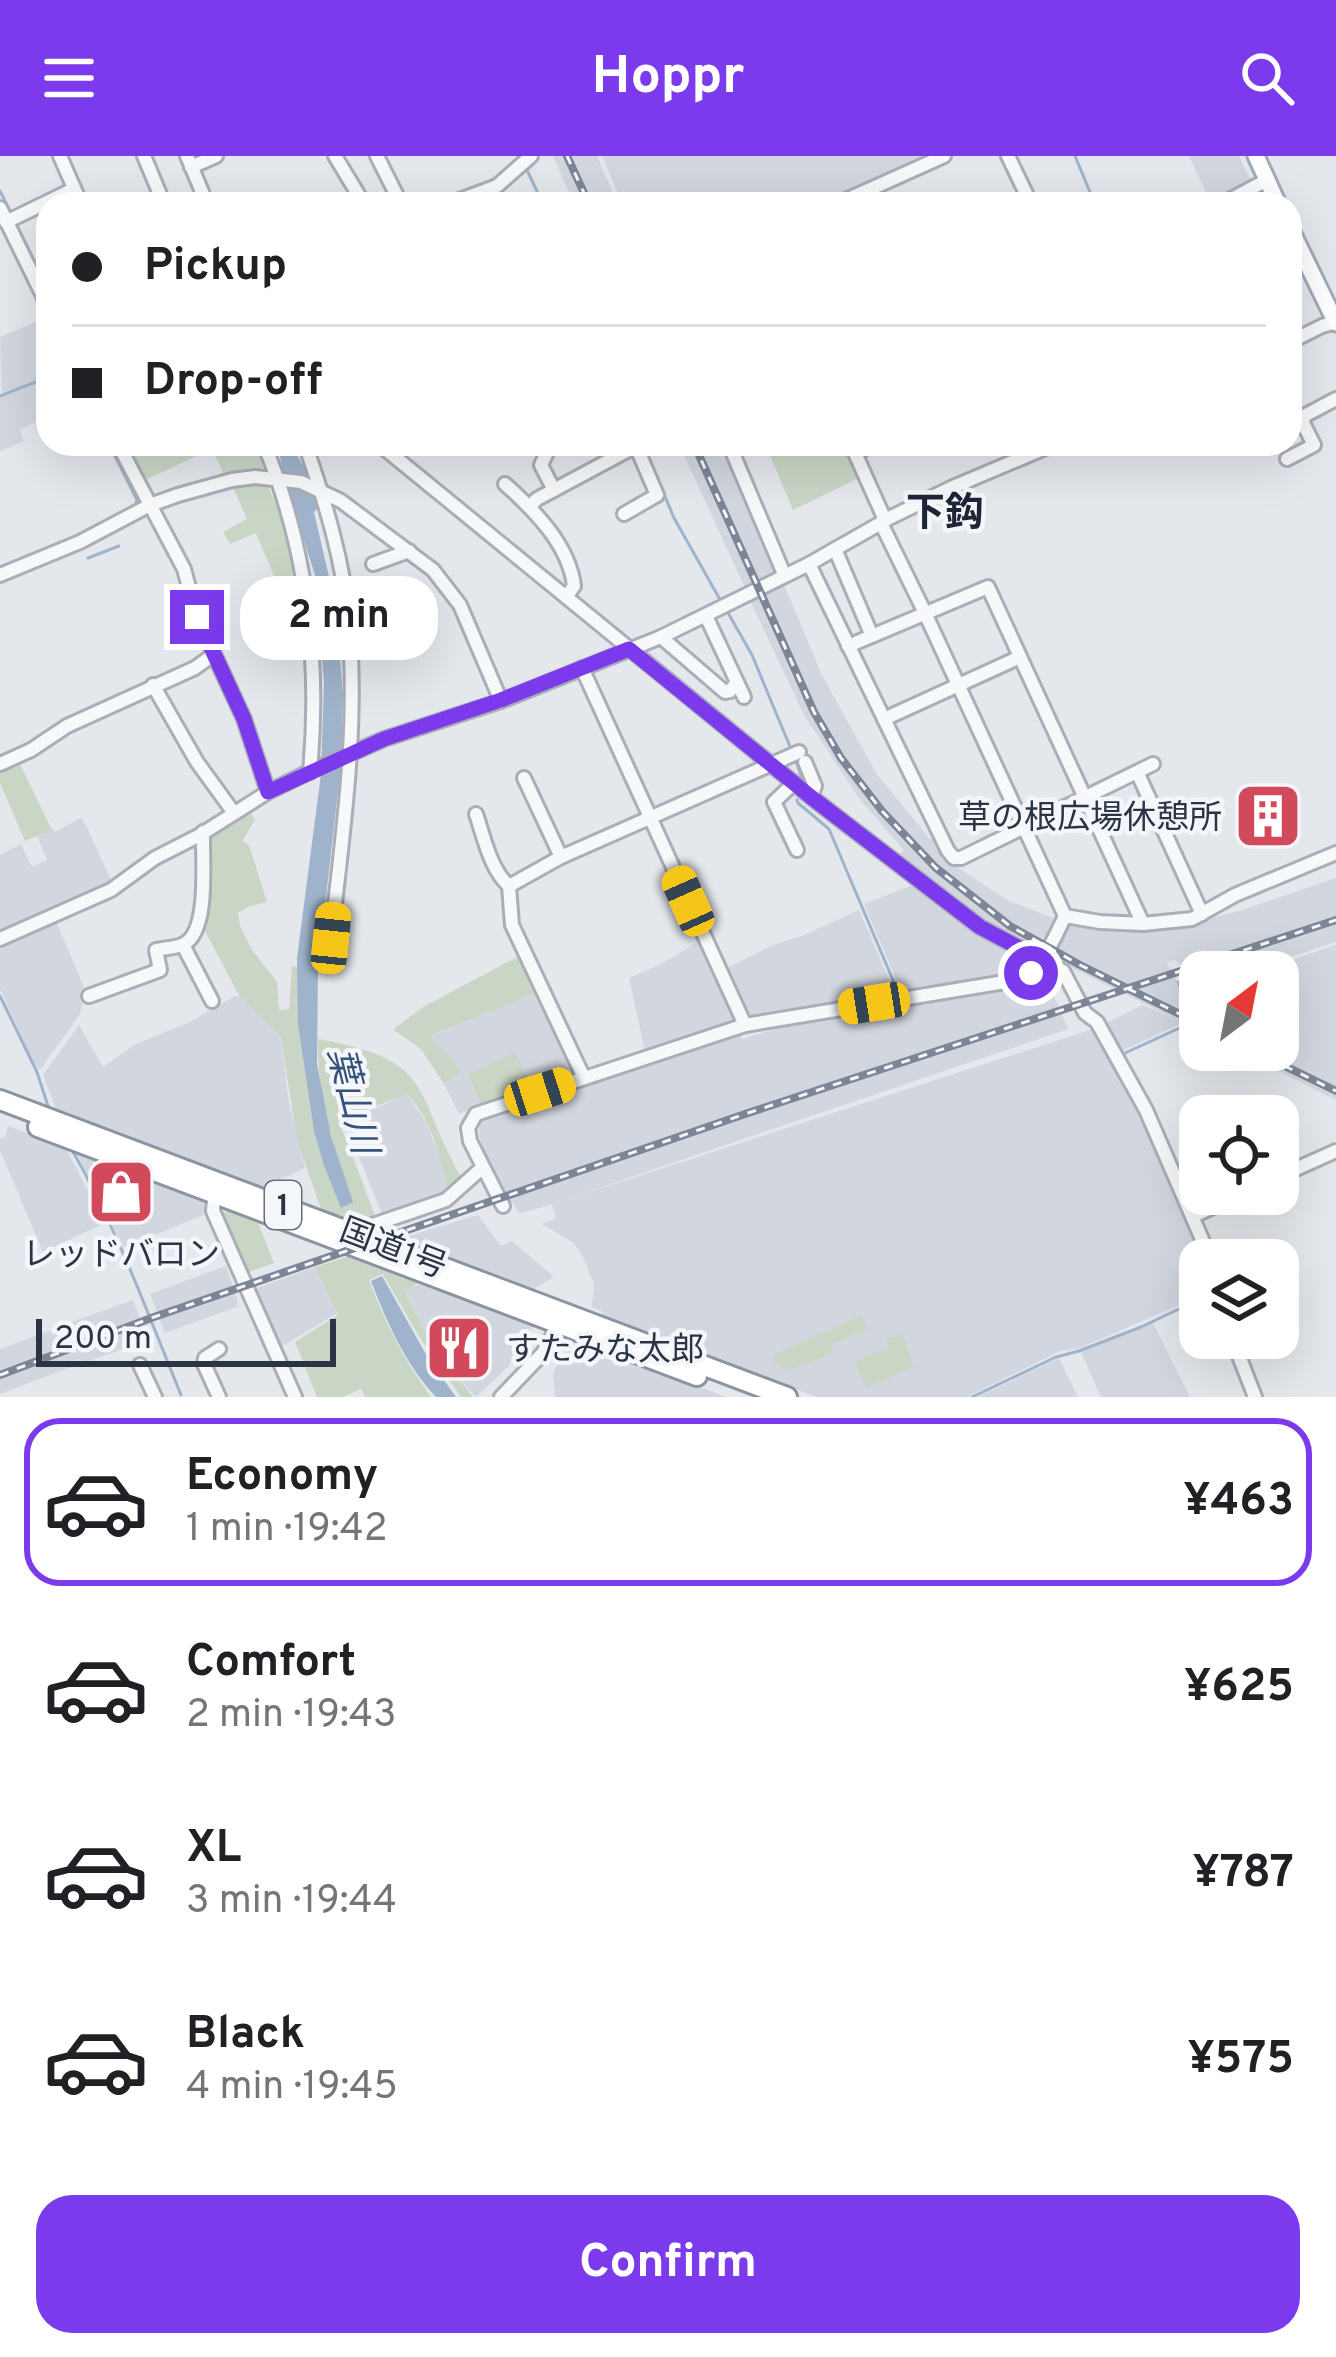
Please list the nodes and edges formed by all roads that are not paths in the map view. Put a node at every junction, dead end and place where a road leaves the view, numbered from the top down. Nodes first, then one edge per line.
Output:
1 (61, 156) edge
2 (144, 156) edge
3 (216, 156) edge
4 (335, 156) edge
5 (377, 156) edge
6 (944, 156) edge
7 (1008, 156) edge
8 (1256, 156) edge
9 (523, 158) edge
10 (189, 161) edge
11 (1267, 180) junction
12 (74, 189) junction
13 (68, 192) edge
14 (75, 192) edge
15 (159, 192) edge
16 (202, 192) edge
17 (357, 192) edge
18 (395, 192) edge
19 (481, 192) edge
20 (864, 192) edge
21 (1025, 192) edge
22 (1244, 192) edge
23 (1272, 192) edge
24 (36, 207) edge
25 (4, 223) edge
26 (1302, 253) edge
27 (36, 283) edge
28 (1336, 323) edge
29 (1302, 336) edge
30 (1336, 399) edge
31 (1302, 451) edge
32 (124, 456) edge
33 (268, 456) edge
34 (309, 456) edge
35 (394, 456) edge
36 (546, 456) edge
37 (615, 456) edge
38 (640, 456) edge
39 (734, 456) edge
40 (856, 456) edge
41 (1011, 456) edge
42 (1293, 456) edge
43 (1287, 459) dead end
44 (276, 478) junction
45 (505, 484) dead end
46 (320, 489) junction
47 (554, 490) junction
48 (150, 505) junction
49 (530, 506) junction
50 (624, 514) dead end
51 (883, 522) junction
52 (835, 549) junction
53 (409, 551) junction
54 (373, 564) dead end
55 (809, 564) junction
56 (1, 571) edge
57 (784, 574) junction
58 (566, 597) junction
59 (382, 609) dead end
60 (925, 613) junction
61 (706, 616) junction
62 (349, 621) junction
63 (872, 636) junction
64 (661, 637) junction
65 (848, 646) junction
66 (629, 649) junction
67 (213, 655) junction
68 (1018, 658) junction
69 (582, 668) junction
70 (737, 682) junction
71 (153, 685) junction
72 (958, 686) junction
73 (744, 697) dead end
74 (501, 700) junction
75 (884, 719) junction
76 (350, 753) junction
77 (0, 764) edge
78 (771, 764) junction
79 (1154, 764) dead end
80 (313, 770) junction
81 (1138, 773) junction
82 (524, 778) dead end
83 (794, 783) junction
84 (268, 792) junction
85 (811, 797) junction
86 (1087, 798) junction
87 (234, 813) junction
88 (476, 814) dead end
89 (650, 818) junction
90 (1025, 827) junction
91 (203, 832) junction
92 (796, 850) dead end
93 (1336, 853) edge
94 (561, 857) junction
95 (509, 886) junction
96 (1202, 914) junction
97 (1065, 916) junction
98 (1143, 924) junction
99 (0, 939) edge
100 (183, 945) junction
101 (1042, 960) junction
102 (328, 965) dead end
103 (89, 996) dead end
104 (212, 1001) dead end
105 (746, 1025) junction
106 (584, 1078) junction
107 (0, 1100) edge
108 (0, 1113) edge
109 (1336, 1151) edge
110 (1299, 1168) edge
111 (478, 1172) junction
112 (215, 1187) junction
113 (503, 1206) dead end
114 (1193, 1216) joint
115 (360, 1234) junction
116 (1202, 1239) edge
117 (562, 1318) junction
118 (219, 1349) dead end
119 (1240, 1359) edge
120 (140, 1365) dead end
121 (155, 1397) edge
122 (219, 1397) edge
123 (295, 1397) edge
124 (501, 1397) edge
125 (753, 1397) edge
126 (787, 1397) edge
127 (1255, 1397) edge

1 - 12 street
2 - 15 street
3 - 10 street
4 - 17 street
5 - 18 street
6 - 20 street
7 - 21 street
8 - 11 main road
9 - 19 street
10 - 16 street
11 - 22 street
11 - 23 main road
12 - 13 street
12 - 14 street
24 - 25 street
25 - 27 street
26 - 28 main road
28 - 29 street
30 - 31 street
32 - 48 street
33 - 44 street
34 - 46 street
35 - 58 street
36 - 47 street
37 - 47 street
38 - 50 street
39 - 57 street
40 - 51 street
41 - 51 street
42 - 43 street
44 - 46 street
44 - 48 street
44 - 80 street
45 - 49 street
46 - 53 street
46 - 62 street
47 - 49 street
48 - 56 street
48 - 67 street
49 - 58 street
51 - 52 street
51 - 60 street
52 - 55 street
52 - 63 street
53 - 54 street
53 - 74 street
55 - 57 street
55 - 65 street
57 - 61 street
58 - 66 street
59 - 62 street
60 - 63 street
60 - 68 street
60 - 72 street
61 - 64 street
61 - 70 street
62 - 76 street
63 - 65 street
64 - 66 street
64 - 70 street
65 - 75 street
66 - 69 street
66 - 78 street
67 - 71 street
67 - 84 street
68 - 72 street
68 - 86 street
69 - 74 street
69 - 89 street
70 - 73 street
71 - 77 street
71 - 87 street
72 - 75 street
72 - 90 street
74 - 76 street
75 - 90 street
76 - 80 street
76 - 102 street
78 - 83 street
78 - 85 street
78 - 89 street
79 - 81 street
80 - 84 street
81 - 86 street
81 - 96 street
82 - 94 street
83 - 85 street
83 - 92 street
84 - 87 street
85 - 101 street
86 - 90 street
86 - 98 street
87 - 91 street
88 - 95 street
89 - 94 street
89 - 105 street
90 - 97 street
91 - 99 street
91 - 100 street
93 - 96 street
94 - 95 street
95 - 106 street
96 - 98 street
97 - 98 street
97 - 101 street
100 - 103 street
100 - 104 street
101 - 105 street
101 - 114 street
105 - 106 street
106 - 111 street
107 - 112 highway, 国道1号 / 1
108 - 112 highway, 国道1号 / 1
109 - 110 street
111 - 113 street
111 - 115 street
112 - 115 highway, 国道1号 / 1
112 - 117 highway, 国道1号 / 1
112 - 123 street
114 - 116 street
115 - 117 highway, 国道1号 / 1
117 - 124 street
117 - 125 highway, 国道1号 / 1
117 - 126 highway, 国道1号 / 1
118 - 122 street
119 - 127 street
120 - 121 street

